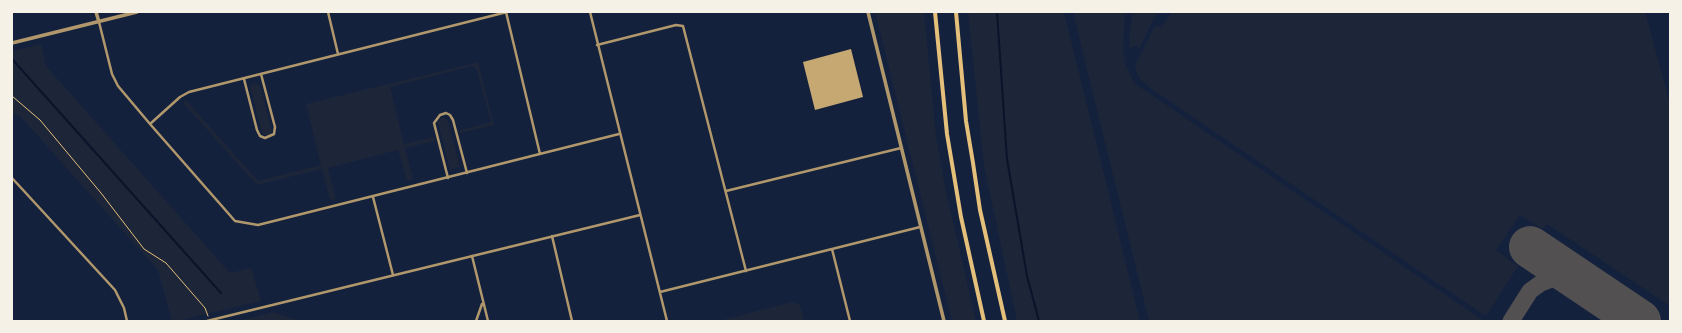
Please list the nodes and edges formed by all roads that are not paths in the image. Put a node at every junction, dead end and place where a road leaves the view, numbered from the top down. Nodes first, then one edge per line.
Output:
1 (96, 12) edge
2 (137, 12) edge
3 (328, 12) edge
4 (507, 12) edge
5 (590, 12) edge
6 (868, 12) edge
7 (935, 12) edge
8 (956, 12) edge
9 (99, 22) junction
10 (12, 43) edge
11 (597, 45) junction
12 (338, 54) junction
13 (261, 74) junction
14 (244, 78) junction
15 (150, 124) junction
16 (619, 134) junction
17 (901, 148) junction
18 (540, 154) junction
19 (467, 173) junction
20 (12, 178) edge
21 (448, 178) junction
22 (726, 191) junction
23 (373, 197) junction
24 (640, 215) junction
25 (920, 227) junction
26 (552, 236) junction
27 (832, 249) junction
28 (472, 256) junction
29 (746, 271) junction
30 (393, 276) junction
31 (660, 292) junction
32 (483, 303) junction
33 (127, 321) edge
34 (207, 321) edge
35 (476, 321) edge
36 (488, 321) edge
37 (573, 321) edge
38 (667, 321) edge
39 (850, 321) edge
40 (944, 321) edge
41 (984, 321) edge
42 (1005, 321) edge

1 - 9 street
2 - 9 street
3 - 12 street
4 - 12 street
4 - 18 street
5 - 11 street
6 - 17 street
7 - 41 main road
8 - 42 main road
9 - 10 street
9 - 15 street
11 - 16 street
11 - 22 street
12 - 13 street
13 - 14 street
13 - 14 street
14 - 15 street
15 - 23 street
16 - 18 street
16 - 24 street
17 - 22 street
17 - 25 street
18 - 19 street
19 - 21 street
19 - 21 street
20 - 33 street
21 - 23 street
22 - 29 street
23 - 30 street
24 - 26 street
24 - 31 street
25 - 27 street
25 - 40 street
26 - 28 street
26 - 37 street
27 - 29 street
27 - 39 street
28 - 30 street
28 - 32 street
29 - 31 street
30 - 34 street
31 - 38 street
32 - 35 street
32 - 36 street

